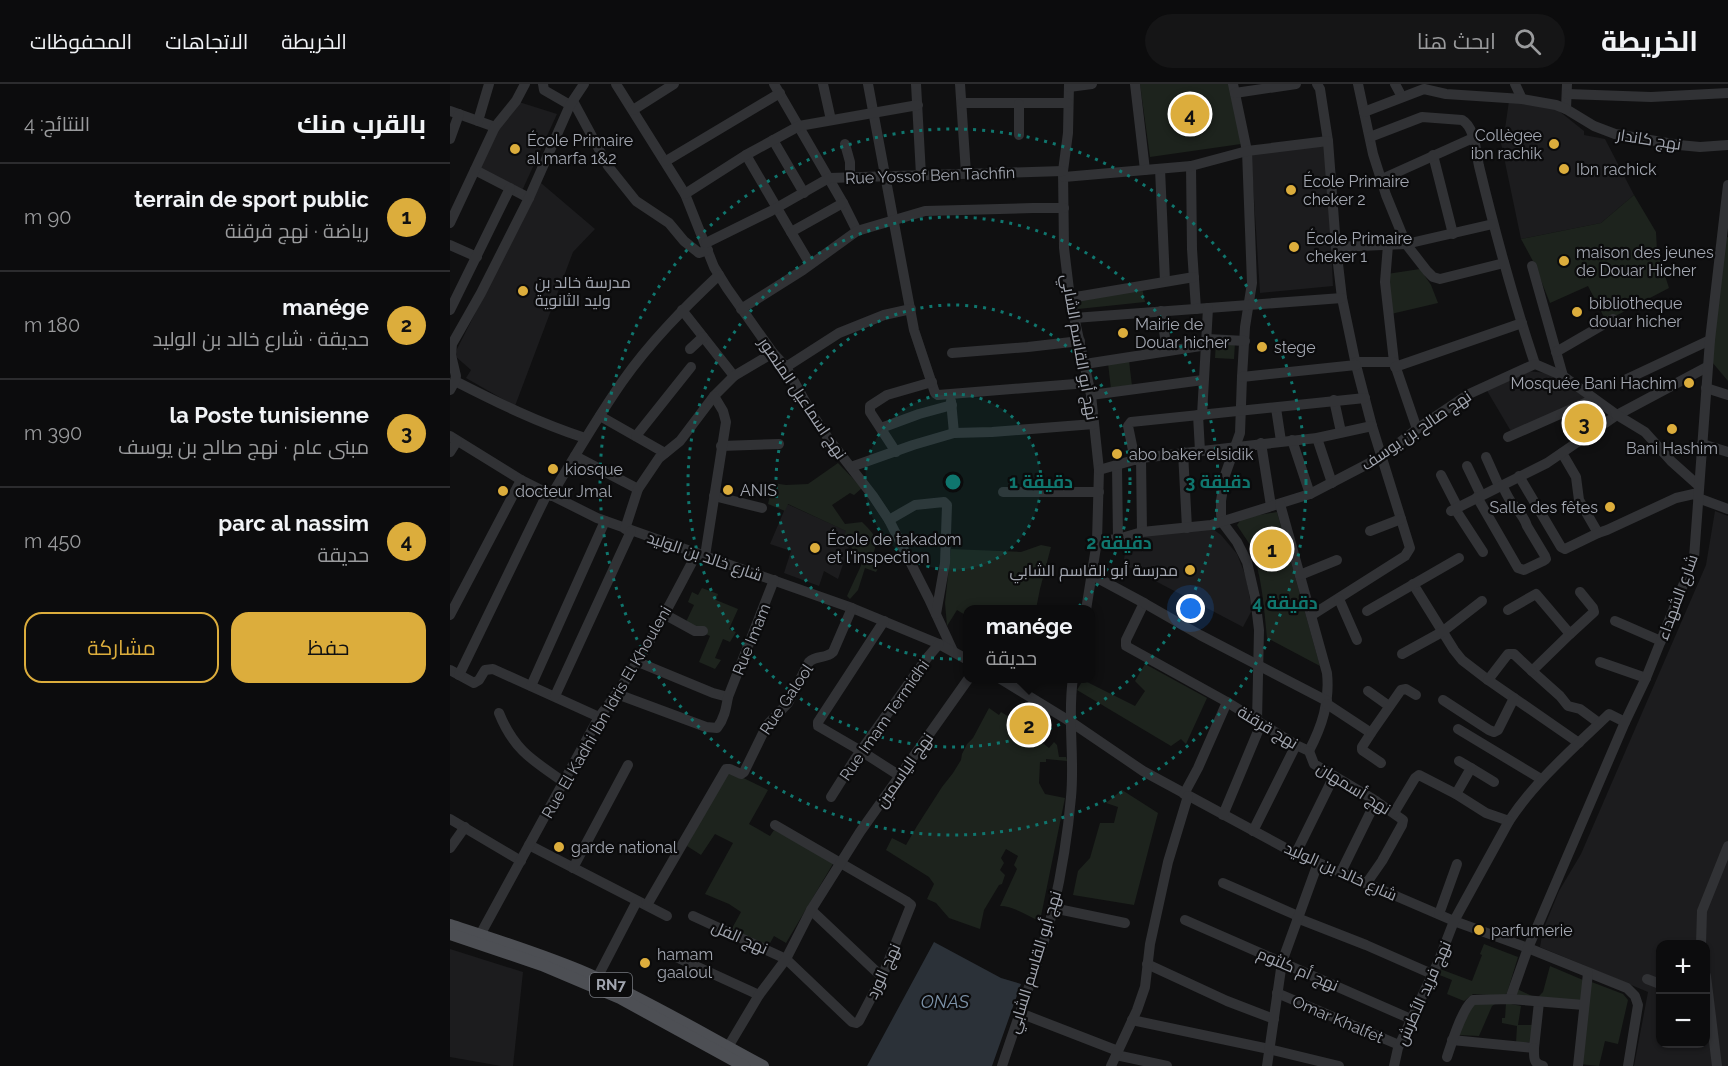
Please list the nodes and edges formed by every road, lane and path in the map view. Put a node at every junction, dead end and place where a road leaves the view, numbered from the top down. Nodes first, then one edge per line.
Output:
1 (489, 84) edge
2 (525, 84) edge
3 (543, 84) edge
4 (584, 84) edge
5 (616, 84) edge
6 (674, 84) edge
7 (823, 84) edge
8 (868, 84) edge
9 (916, 84) edge
10 (960, 84) edge
11 (1092, 84) edge
12 (1135, 84) edge
13 (1296, 84) edge
14 (1317, 84) edge
15 (1358, 84) edge
16 (1395, 84) edge
17 (1515, 84) edge
18 (1069, 86) edge
19 (1269, 86) edge
20 (1435, 88) edge
21 (777, 89) edge
22 (1234, 89) edge
23 (1567, 89) edge
24 (1621, 90) edge
25 (1728, 93) edge
26 (1402, 97) junction
27 (1522, 99) junction
28 (572, 103) junction
29 (962, 103) junction
30 (1068, 103) junction
31 (1019, 104) junction
32 (918, 105) junction
33 (1566, 109) junction
34 (633, 110) junction
35 (1364, 112) junction
36 (454, 113) edge
37 (874, 113) junction
38 (831, 120) junction
39 (477, 121) junction
40 (799, 126) junction
41 (495, 127) junction
42 (1019, 135) dead end
43 (1370, 137) junction
44 (1473, 138) junction
45 (450, 139) edge
46 (773, 140) junction
47 (1328, 141) junction
48 (845, 144) dead end
49 (1728, 145) edge
50 (1247, 151) junction
51 (746, 155) junction
52 (1433, 155) junction
53 (666, 161) junction
54 (1191, 166) junction
55 (1160, 169) junction
56 (476, 170) junction
57 (1146, 170) junction
58 (966, 173) junction
59 (1063, 174) junction
60 (921, 175) junction
61 (885, 176) junction
62 (850, 177) junction
63 (829, 178) junction
64 (1382, 179) junction
65 (1728, 185) edge
66 (510, 188) junction
67 (804, 193) junction
68 (685, 194) junction
69 (529, 198) junction
70 (843, 203) junction
71 (778, 208) junction
72 (1064, 208) junction
73 (895, 219) junction
74 (450, 223) edge
75 (1493, 224) junction
76 (857, 231) junction
77 (791, 232) junction
78 (1453, 234) junction
79 (1724, 234) edge
80 (1406, 244) junction
81 (450, 245) edge
82 (1388, 245) junction
83 (707, 247) junction
84 (1336, 247) junction
85 (477, 257) junction
86 (1504, 263) junction
87 (810, 264) junction
88 (1532, 266) dead end
89 (719, 275) junction
90 (1194, 277) junction
91 (1165, 281) junction
92 (1070, 298) junction
93 (1342, 298) junction
94 (1248, 305) junction
95 (1208, 308) junction
96 (450, 309) edge
97 (741, 309) junction
98 (910, 309) junction
99 (1196, 309) junction
100 (682, 310) junction
101 (1161, 311) junction
102 (1074, 318) junction
103 (1613, 319) dead end
104 (1522, 323) junction
105 (703, 337) junction
106 (1710, 340) junction
107 (1080, 341) junction
108 (1245, 341) junction
109 (1207, 342) junction
110 (690, 349) dead end
111 (1167, 351) junction
112 (774, 352) junction
113 (1557, 352) junction
114 (951, 353) dead end
115 (1356, 363) junction
116 (1084, 364) junction
117 (1535, 364) junction
118 (1394, 365) junction
119 (691, 367) dead end
120 (786, 367) junction
121 (1707, 367) junction
122 (734, 376) junction
123 (1563, 376) junction
124 (1242, 377) junction
125 (1627, 379) dead end
126 (1203, 380) junction
127 (932, 382) junction
128 (1088, 383) junction
129 (453, 386) edge
130 (1706, 388) junction
131 (951, 393) junction
132 (1728, 394) edge
133 (1091, 395) junction
134 (714, 396) junction
135 (1365, 398) junction
136 (1594, 399) junction
137 (1334, 400) junction
138 (952, 405) junction
139 (1276, 408) junction
140 (1241, 411) junction
141 (1200, 415) junction
142 (1617, 415) junction
143 (600, 416) junction
144 (1094, 424) junction
145 (1372, 426) junction
146 (881, 428) junction
147 (1417, 429) junction
148 (1341, 432) junction
149 (954, 433) junction
150 (636, 436) junction
151 (1508, 437) dead end
152 (453, 438) edge
153 (585, 438) junction
154 (1317, 438) junction
155 (1287, 441) junction
156 (1261, 443) junction
157 (779, 444) dead end
158 (1702, 444) junction
159 (721, 446) junction
160 (1235, 447) junction
161 (1200, 451) junction
162 (450, 452) edge
163 (896, 452) junction
164 (1183, 452) junction
165 (1728, 452) edge
166 (666, 453) junction
167 (1562, 453) junction
168 (575, 456) junction
169 (1381, 457) junction
170 (1486, 457) dead end
171 (1138, 459) junction
172 (1117, 466) junction
173 (1467, 466) dead end
174 (851, 467) junction
175 (1099, 470) junction
176 (1441, 476) dead end
177 (1520, 476) junction
178 (520, 480) junction
179 (1332, 483) junction
180 (1500, 485) junction
181 (638, 489) junction
182 (1003, 492) dead end
183 (1098, 492) junction
184 (1698, 492) junction
185 (1310, 494) junction
186 (549, 495) junction
187 (714, 496) junction
188 (1479, 496) junction
189 (1275, 505) junction
190 (762, 508) dead end
191 (1454, 509) junction
192 (1728, 509) edge
193 (1401, 519) junction
194 (889, 520) junction
195 (604, 521) junction
196 (1222, 522) junction
197 (1187, 528) junction
198 (628, 530) junction
199 (1371, 531) dead end
200 (1142, 532) junction
201 (1598, 532) junction
202 (1118, 539) junction
203 (1097, 541) junction
204 (1483, 552) dead end
205 (701, 554) junction
206 (1459, 558) dead end
207 (1336, 560) dead end
208 (1092, 574) junction
209 (1300, 575) junction
210 (774, 580) junction
211 (1413, 584) junction
212 (1580, 592) dead end
213 (1339, 598) junction
214 (1482, 601) dead end
215 (1144, 603) junction
216 (1087, 605) edge
217 (852, 608) junction
218 (1508, 610) dead end
219 (1367, 611) dead end
220 (664, 614) junction
221 (936, 614) junction
222 (450, 615) edge
223 (1312, 615) junction
224 (884, 621) junction
225 (1616, 621) dead end
226 (703, 631) dead end
227 (1442, 632) junction
228 (1570, 634) junction
229 (1358, 640) dead end
230 (1661, 641) junction
231 (939, 644) junction
232 (953, 651) junction
233 (1402, 654) dead end
234 (963, 657) edge
235 (638, 662) junction
236 (1600, 662) dead end
237 (1258, 665) junction
238 (1532, 671) junction
239 (454, 672) edge
240 (1646, 678) junction
241 (1488, 680) junction
242 (965, 683) edge
243 (1007, 683) edge
244 (1073, 683) edge
245 (531, 686) junction
246 (1368, 691) dead end
247 (617, 694) junction
248 (1416, 695) dead end
249 (555, 696) junction
250 (728, 697) junction
251 (1514, 698) junction
252 (1443, 700) dead end
253 (1227, 702) junction
254 (1327, 702) junction
255 (1389, 706) junction
256 (499, 713) dead end
257 (599, 717) junction
258 (1071, 722) junction
259 (1625, 722) junction
260 (1259, 723) junction
261 (1599, 723) junction
262 (1458, 729) dead end
263 (1371, 733) junction
264 (1579, 743) junction
265 (1296, 745) junction
266 (861, 751) junction
267 (1309, 751) junction
268 (1459, 761) dead end
269 (1381, 763) dead end
270 (628, 765) dead end
271 (1471, 768) junction
272 (900, 776) junction
273 (1334, 776) junction
274 (1541, 779) junction
275 (564, 782) junction
276 (1494, 782) dead end
277 (1456, 794) junction
278 (1186, 795) junction
279 (831, 797) dead end
280 (1376, 801) junction
281 (1394, 813) junction
282 (1223, 815) junction
283 (450, 819) edge
284 (1509, 821) junction
285 (775, 825) dead end
286 (465, 828) junction
287 (1253, 831) junction
288 (529, 845) junction
289 (1728, 846) edge
290 (450, 848) edge
291 (1296, 853) junction
292 (521, 861) junction
293 (840, 862) junction
294 (1318, 863) junction
295 (1457, 864) dead end
296 (573, 868) junction
297 (1341, 872) junction
298 (1223, 883) dead end
299 (1366, 884) junction
300 (642, 903) junction
301 (1053, 908) junction
302 (812, 910) junction
303 (1438, 914) junction
304 (667, 916) dead end
305 (693, 916) dead end
306 (1298, 917) junction
307 (1185, 920) dead end
308 (1454, 921) junction
309 (1125, 924) dead end
310 (450, 925) edge
311 (450, 934) edge
312 (480, 935) junction
313 (1701, 940) edge
314 (1528, 948) junction
315 (676, 957) dead end
316 (786, 958) junction
317 (1282, 962) junction
318 (1147, 964) junction
319 (1588, 973) junction
320 (1432, 974) junction
321 (882, 977) junction
322 (597, 978) junction
323 (1647, 979) dead end
324 (1656, 982) edge
325 (1277, 993) junction
326 (759, 995) junction
327 (1510, 999) junction
328 (1539, 1002) junction
329 (1584, 1005) junction
330 (1020, 1013) junction
331 (1710, 1017) edge
332 (1274, 1019) junction
333 (1411, 1019) junction
334 (1132, 1020) junction
335 (1452, 1040) junction
336 (1400, 1045) junction
337 (728, 1047) junction
338 (1534, 1048) junction
339 (1269, 1049) junction
340 (1117, 1053) junction
341 (1447, 1057) dead end
342 (743, 1063) edge
343 (763, 1066) edge
344 (771, 1066) edge
345 (1002, 1066) edge
346 (1111, 1066) edge
347 (1167, 1066) edge
348 (1267, 1066) edge
349 (1339, 1066) edge
350 (1394, 1066) edge
351 (1543, 1066) edge
352 (1578, 1066) edge
353 (1628, 1066) edge
354 (1717, 1066) edge

1 - 39 street
2 - 41 street
3 - 28 street
4 - 28 street
5 - 34 street, نهج اسماعيل المنصور
6 - 34 street
7 - 38 street
8 - 37 street
9 - 32 street
10 - 29 street
11 - 18 street
12 - 57 street
13 - 19 street
14 - 47 street
15 - 35 street
16 - 26 street
17 - 27 street
18 - 30 street, نهج أبو القاسم الشابي
19 - 22 street
20 - 26 street, نهج كاندار
20 - 27 street, نهج كاندار
21 - 40 street
21 - 53 street
22 - 50 street
23 - 24 street
23 - 33 street
24 - 25 street
26 - 35 street, نهج كاندار
27 - 33 street, نهج كاندار
28 - 69 street
28 - 83 street
29 - 31 street
29 - 58 street
30 - 31 street
30 - 59 street, نهج أبو القاسم الشابي
31 - 42 street
32 - 37 street
32 - 60 street
33 - 49 street, نهج كاندار
34 - 53 street, نهج اسماعيل المنصور
35 - 43 street
36 - 39 street
36 - 45 street
37 - 38 street
37 - 61 street
38 - 40 street
39 - 41 street
40 - 46 street
40 - 63 street
41 - 56 street
43 - 44 street
43 - 64 street
44 - 52 street
44 - 75 street
46 - 51 street
46 - 67 street
47 - 50 street, Rue Yossof Ben Tachfin
47 - 84 street
48 - 62 street
50 - 54 street, Rue Yossof Ben Tachfin
50 - 94 street
51 - 68 street
51 - 71 street
52 - 64 street
52 - 78 street
53 - 68 street, نهج اسماعيل المنصور
54 - 55 street, Rue Yossof Ben Tachfin
54 - 90 street
55 - 57 street, Rue Yossof Ben Tachfin
55 - 91 street
56 - 66 street
56 - 74 street
57 - 59 street, Rue Yossof Ben Tachfin
58 - 59 street, Rue Yossof Ben Tachfin
58 - 60 street, Rue Yossof Ben Tachfin
59 - 72 street, نهج أبو القاسم الشابي
60 - 61 street, Rue Yossof Ben Tachfin
61 - 62 street, Rue Yossof Ben Tachfin
61 - 73 street
62 - 63 street, Rue Yossof Ben Tachfin
63 - 67 street, Rue Yossof Ben Tachfin
63 - 70 street
64 - 80 street
65 - 79 street, شارع الشهداء
66 - 69 street
66 - 85 street
67 - 71 street, Rue Yossof Ben Tachfin
68 - 83 street, نهج اسماعيل المنصور
69 - 129 street
70 - 76 street
70 - 77 street
71 - 77 street
71 - 83 street, Rue Yossof Ben Tachfin
72 - 73 street
72 - 92 street, نهج أبو القاسم الشابي
73 - 76 street
73 - 98 street
75 - 78 street
75 - 86 street
76 - 87 street
77 - 87 street
78 - 80 street
79 - 106 street, شارع الشهداء
80 - 82 street
80 - 86 street
81 - 85 street
82 - 84 street
82 - 118 street
83 - 89 street, نهج اسماعيل المنصور
84 - 93 street
85 - 96 street
86 - 104 street
87 - 97 street
88 - 113 street
89 - 97 street, نهج اسماعيل المنصور
89 - 100 street
90 - 91 street
90 - 99 street
91 - 92 street
92 - 102 street, نهج أبو القاسم الشابي
93 - 94 street
93 - 115 street
94 - 95 street
94 - 108 street
95 - 99 street
95 - 109 street
97 - 112 street, نهج اسماعيل المنصور
98 - 120 street
98 - 127 street
99 - 101 street
100 - 105 street
100 - 143 street
101 - 102 street
101 - 111 street
102 - 107 street, نهج أبو القاسم الشابي
103 - 113 street
104 - 117 street
104 - 118 street
105 - 110 street
105 - 122 street
106 - 121 street, شارع الشهداء
106 - 125 street
107 - 114 street
107 - 116 street, نهج أبو القاسم الشابي
108 - 109 street
108 - 124 street
109 - 111 street
109 - 126 street
111 - 116 street
112 - 120 street, نهج اسماعيل المنصور
112 - 122 street
113 - 123 street
115 - 118 street
115 - 124 street
115 - 135 street
116 - 128 street, نهج أبو القاسم الشابي
117 - 123 street
117 - 147 street, نهج صالح بن يوسف
118 - 147 street
119 - 150 street
120 - 174 street, نهج اسماعيل المنصور
121 - 130 street, شارع الشهداء
121 - 142 street
122 - 134 street
123 - 136 street
124 - 140 street
126 - 133 street
126 - 141 street
127 - 131 street
127 - 146 street
128 - 131 street
128 - 133 street, نهج أبو القاسم الشابي
129 - 153 street
130 - 132 street
130 - 158 street, شارع الشهداء
131 - 138 street
133 - 144 street, نهج أبو القاسم الشابي
134 - 159 street, Rue El Kadhi Ibn Idris El Khouleni
134 - 166 street
135 - 137 street
135 - 145 street
136 - 142 street
136 - 151 street
137 - 139 street
137 - 148 street
138 - 146 street
138 - 149 street
139 - 140 street
139 - 155 street
140 - 141 street
140 - 160 street
141 - 161 street
141 - 171 street
142 - 167 street
142 - 184 street
143 - 150 street
143 - 153 street
144 - 149 street
144 - 175 street, نهج أبو القاسم الشابي
145 - 148 street
145 - 169 street
146 - 163 street
147 - 169 street, نهج صالح بن يوسف
148 - 154 street
149 - 163 street
150 - 166 street
152 - 162 street
152 - 178 street, شارع خالد بن الوليد
153 - 168 street
154 - 155 street
154 - 179 street
155 - 156 street
155 - 185 street
156 - 160 street
156 - 189 street, نهج قرقنة
157 - 159 street
158 - 165 street
158 - 184 street, شارع الشهداء
159 - 187 street, Rue El Kadhi Ibn Idris El Khouleni
160 - 161 street
160 - 196 street
161 - 164 street
163 - 174 street
164 - 171 street
164 - 197 street
166 - 181 street
167 - 177 street
167 - 201 street
168 - 181 street
168 - 186 street
169 - 179 street, نهج صالح بن يوسف
169 - 193 street
170 - 180 street
171 - 172 street
171 - 200 street
172 - 175 street
172 - 202 street
173 - 188 street
174 - 194 street, نهج اسماعيل المنصور
175 - 183 street, نهج أبو القاسم الشابي
176 - 191 street
177 - 180 street
177 - 201 street
178 - 186 street, شارع خالد بن الوليد
178 - 222 street
179 - 185 street, نهج صالح بن يوسف
180 - 188 street
180 - 188 street
181 - 198 street
182 - 183 street
183 - 203 street, نهج أبو القاسم الشابي
184 - 192 street
184 - 201 street
184 - 230 street, شارع الشهداء
185 - 189 street, نهج صالح بن يوسف
186 - 195 street, شارع خالد بن الوليد
186 - 239 street
187 - 190 street
187 - 205 street, Rue El Kadhi Ibn Idris El Khouleni
188 - 191 street
189 - 196 street, نهج صالح بن يوسف
189 - 209 street, نهج قرقنة
191 - 204 street
193 - 199 street
193 - 213 street
194 - 221 street, نهج اسماعيل المنصور
194 - 221 street
195 - 198 street, شارع خالد بن الوليد
195 - 245 street
196 - 197 street, نهج صالح بن يوسف
196 - 237 street
197 - 200 street, نهج صالح بن يوسف
198 - 205 street, شارع خالد بن الوليد
198 - 249 street
200 - 202 street, نهج صالح بن يوسف
202 - 203 street, نهج صالح بن يوسف
203 - 208 street, نهج أبو القاسم الشابي
205 - 210 street, شارع خالد بن الوليد
205 - 220 street, Rue El Kadhi Ibn Idris El Khouleni
206 - 211 street
207 - 209 street
208 - 215 street
208 - 216 street, نهج أبو القاسم الشابي
209 - 223 street, نهج قرقنة
210 - 217 street, شارع خالد بن الوليد
210 - 250 street, Rue Imam
211 - 219 street
211 - 227 street
212 - 228 street
213 - 223 street
213 - 229 street
214 - 227 street
215 - 237 street
215 - 253 street, نهج قرقنة
217 - 224 street, شارع خالد بن الوليد
217 - 300 street, Rue Galool
218 - 228 street
220 - 226 street
220 - 235 street, Rue El Kadhi Ibn Idris El Khouleni
221 - 232 street, نهج اسماعيل المنصور
223 - 254 street, نهج قرقنة
224 - 231 street, شارع خالد بن الوليد
224 - 266 street
225 - 230 street
227 - 233 street
227 - 241 street
228 - 238 street
230 - 240 street, شارع الشهداء
231 - 232 street, شارع خالد بن الوليد
231 - 266 street, Rue Imam Termidhi
232 - 234 street, شارع خالد بن الوليد
235 - 247 street, Rue El Kadhi Ibn Idris El Khouleni
235 - 250 street
236 - 240 street
237 - 254 street
237 - 260 street
238 - 241 street
238 - 261 street
239 - 245 street
240 - 259 street, شارع الشهداء
241 - 251 street
242 - 272 street, نهج الياسمين
243 - 258 street, شارع خالد بن الوليد
244 - 258 street, نهج أبو القاسم الشابي
245 - 249 street
246 - 255 street
247 - 250 street, Rue Imam
247 - 257 street, Rue El Kadhi Ibn Idris El Khouleni
248 - 255 street
249 - 257 street
251 - 252 street
251 - 264 street
253 - 260 street, نهج قرقنة
253 - 278 street
254 - 263 street
254 - 267 street, نهج قرقنة
255 - 263 street
256 - 275 street
257 - 275 street, Rue El Kadhi Ibn Idris El Khouleni
258 - 278 street, شارع خالد بن الوليد
258 - 301 street, نهج أبو القاسم الشابي
259 - 261 street
259 - 314 street, شارع الشهداء
260 - 265 street, نهج قرقنة
260 - 282 street
261 - 264 street, نهج فريد الأطرش
262 - 274 street
263 - 269 street
264 - 274 street, نهج فريد الأطرش
265 - 267 street, نهج قرقنة
265 - 287 street
266 - 272 street
266 - 279 street, Rue Imam Termidhi
267 - 273 street, نهج أسمهان
268 - 271 street
270 - 296 street
271 - 276 street
271 - 277 street
272 - 293 street, نهج الياسمين
273 - 280 street, نهج أسمهان
273 - 291 street
274 - 284 street, نهج فريد الأطرش
275 - 288 street, Rue El Kadhi Ibn Idris El Khouleni
277 - 281 street
277 - 284 street
278 - 282 street, شارع خالد بن الوليد
278 - 318 street
280 - 281 street, نهج أسمهان
280 - 297 street
281 - 299 street, نهج أسمهان
282 - 287 street, شارع خالد بن الوليد
283 - 286 street
284 - 308 street, نهج فريد الأطرش
285 - 293 street
286 - 290 street
286 - 292 street
287 - 291 street, شارع خالد بن الوليد
288 - 292 street, Rue El Kadhi Ibn Idris El Khouleni
288 - 296 street
289 - 313 street
291 - 294 street, شارع خالد بن الوليد
292 - 312 street, Rue El Kadhi Ibn Idris El Khouleni
293 - 302 street, نهج الياسمين
293 - 321 street, نهج الورد
294 - 297 street, شارع خالد بن الوليد
294 - 306 street
295 - 303 street
296 - 300 street
297 - 299 street, شارع خالد بن الوليد
298 - 306 street
299 - 303 street, شارع خالد بن الوليد
300 - 304 street
300 - 322 street
301 - 309 street
301 - 330 street, نهج أبو القاسم الشابي
302 - 316 street, نهج الياسمين
302 - 321 street
303 - 308 street, شارع خالد بن الوليد
305 - 316 street, نهج الفل
306 - 317 street
306 - 320 street
307 - 317 street, نهج أم كلثوم
308 - 314 street, شارع خالد بن الوليد
308 - 320 street, نهج فريد الأطرش
310 - 312 main road, RN7
311 - 342 main road, RN7
312 - 322 main road, RN7
314 - 319 street, شارع خالد بن الوليد
314 - 327 street, شارع الشهداء
315 - 326 street
316 - 321 street, نهج الورد
316 - 326 street, نهج الياسمين
317 - 325 street
317 - 333 street, نهج أم كلثوم
318 - 332 street
318 - 334 street
319 - 329 street
319 - 353 street, شارع خالد بن الوليد
320 - 333 street, نهج فريد الأطرش
322 - 337 main road, RN7
323 - 324 street
325 - 332 street
325 - 336 street, Omar Khalfet
326 - 337 street, نهج الياسمين
327 - 328 street
327 - 335 street
328 - 329 street
328 - 338 street
329 - 352 street
330 - 340 street
330 - 345 street, نهج أبو القاسم الشابي
331 - 354 street
332 - 339 street
333 - 336 street, نهج فريد الأطرش
334 - 339 street
334 - 340 street
335 - 338 street
335 - 341 street
336 - 350 street, نهج فريد الأطرش
337 - 342 main road, RN7
338 - 351 street
339 - 348 street
339 - 349 street
340 - 346 street
340 - 347 street
342 - 343 main road, RN7
342 - 344 street

